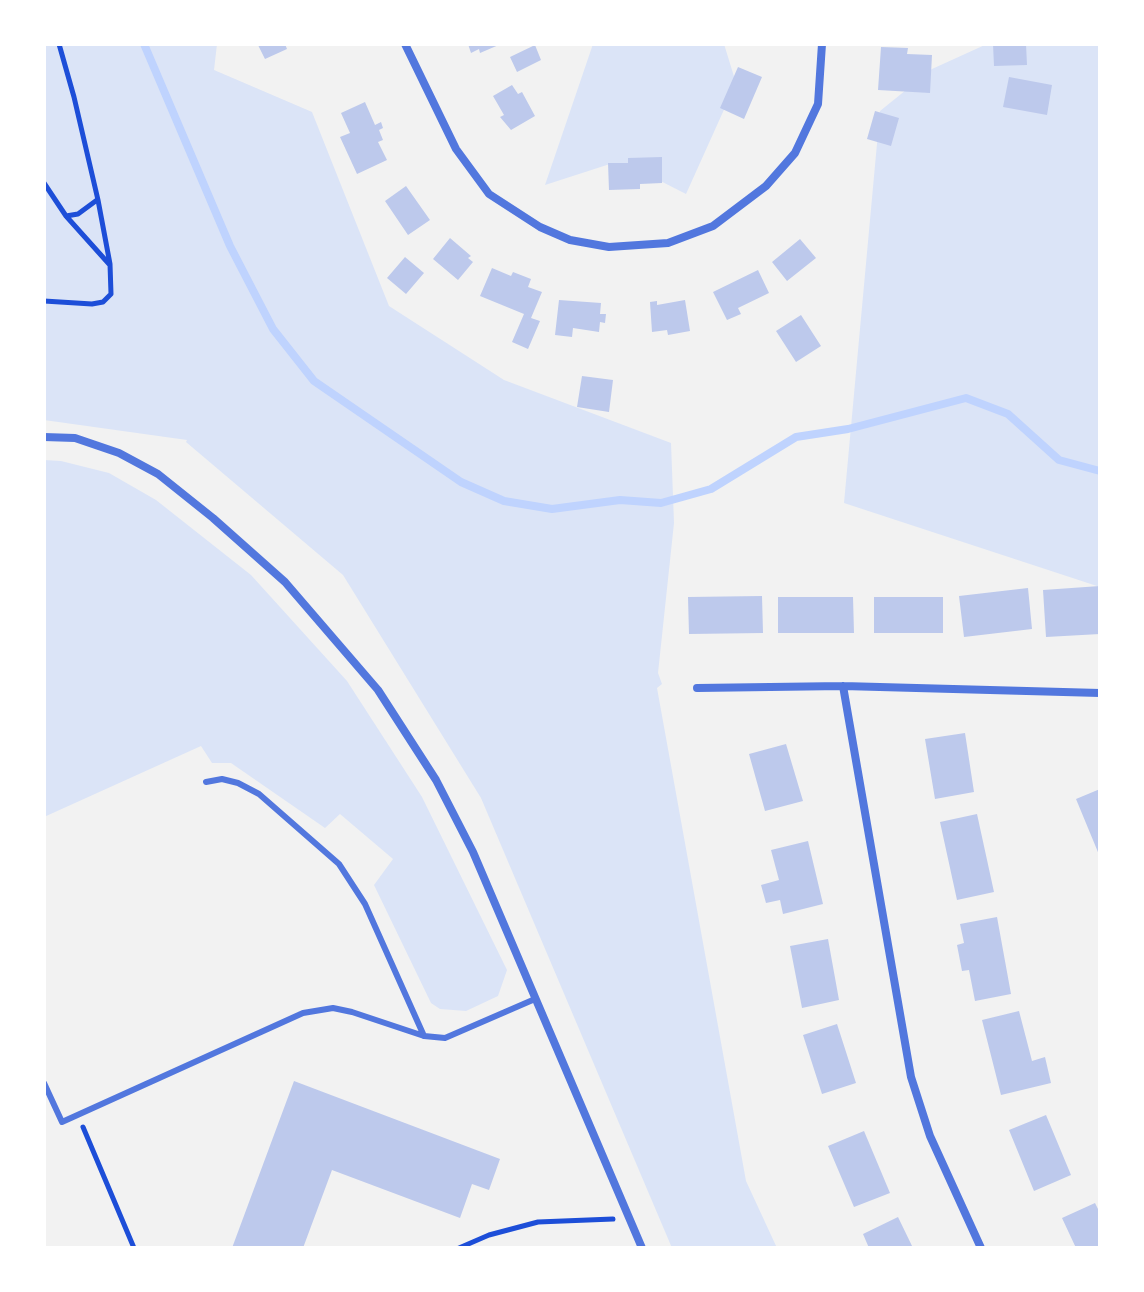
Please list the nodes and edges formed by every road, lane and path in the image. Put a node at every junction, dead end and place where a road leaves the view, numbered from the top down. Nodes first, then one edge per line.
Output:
1 (59, 44) edge
2 (405, 44) edge
3 (822, 44) edge
4 (44, 183) edge
5 (98, 200) junction
6 (66, 216) junction
7 (110, 264) junction
8 (44, 301) edge
9 (44, 437) edge
10 (843, 686) junction
11 (697, 688) dead end
12 (1100, 693) edge
13 (206, 782) dead end
14 (535, 999) junction
15 (424, 1036) junction
16 (44, 1083) edge
17 (78, 1115) junction
18 (629, 1219) junction
19 (134, 1248) edge
20 (459, 1248) edge
21 (642, 1248) edge
22 (981, 1248) edge

1 - 5 path
2 - 3 street
4 - 6 path
5 - 6 path
5 - 7 path
6 - 7 path
7 - 8 path
9 - 14 street
10 - 11 street
10 - 12 street
10 - 22 street
13 - 15 lane
14 - 15 lane
14 - 18 street
15 - 17 lane
16 - 17 lane
17 - 19 path
18 - 20 path
18 - 21 street

